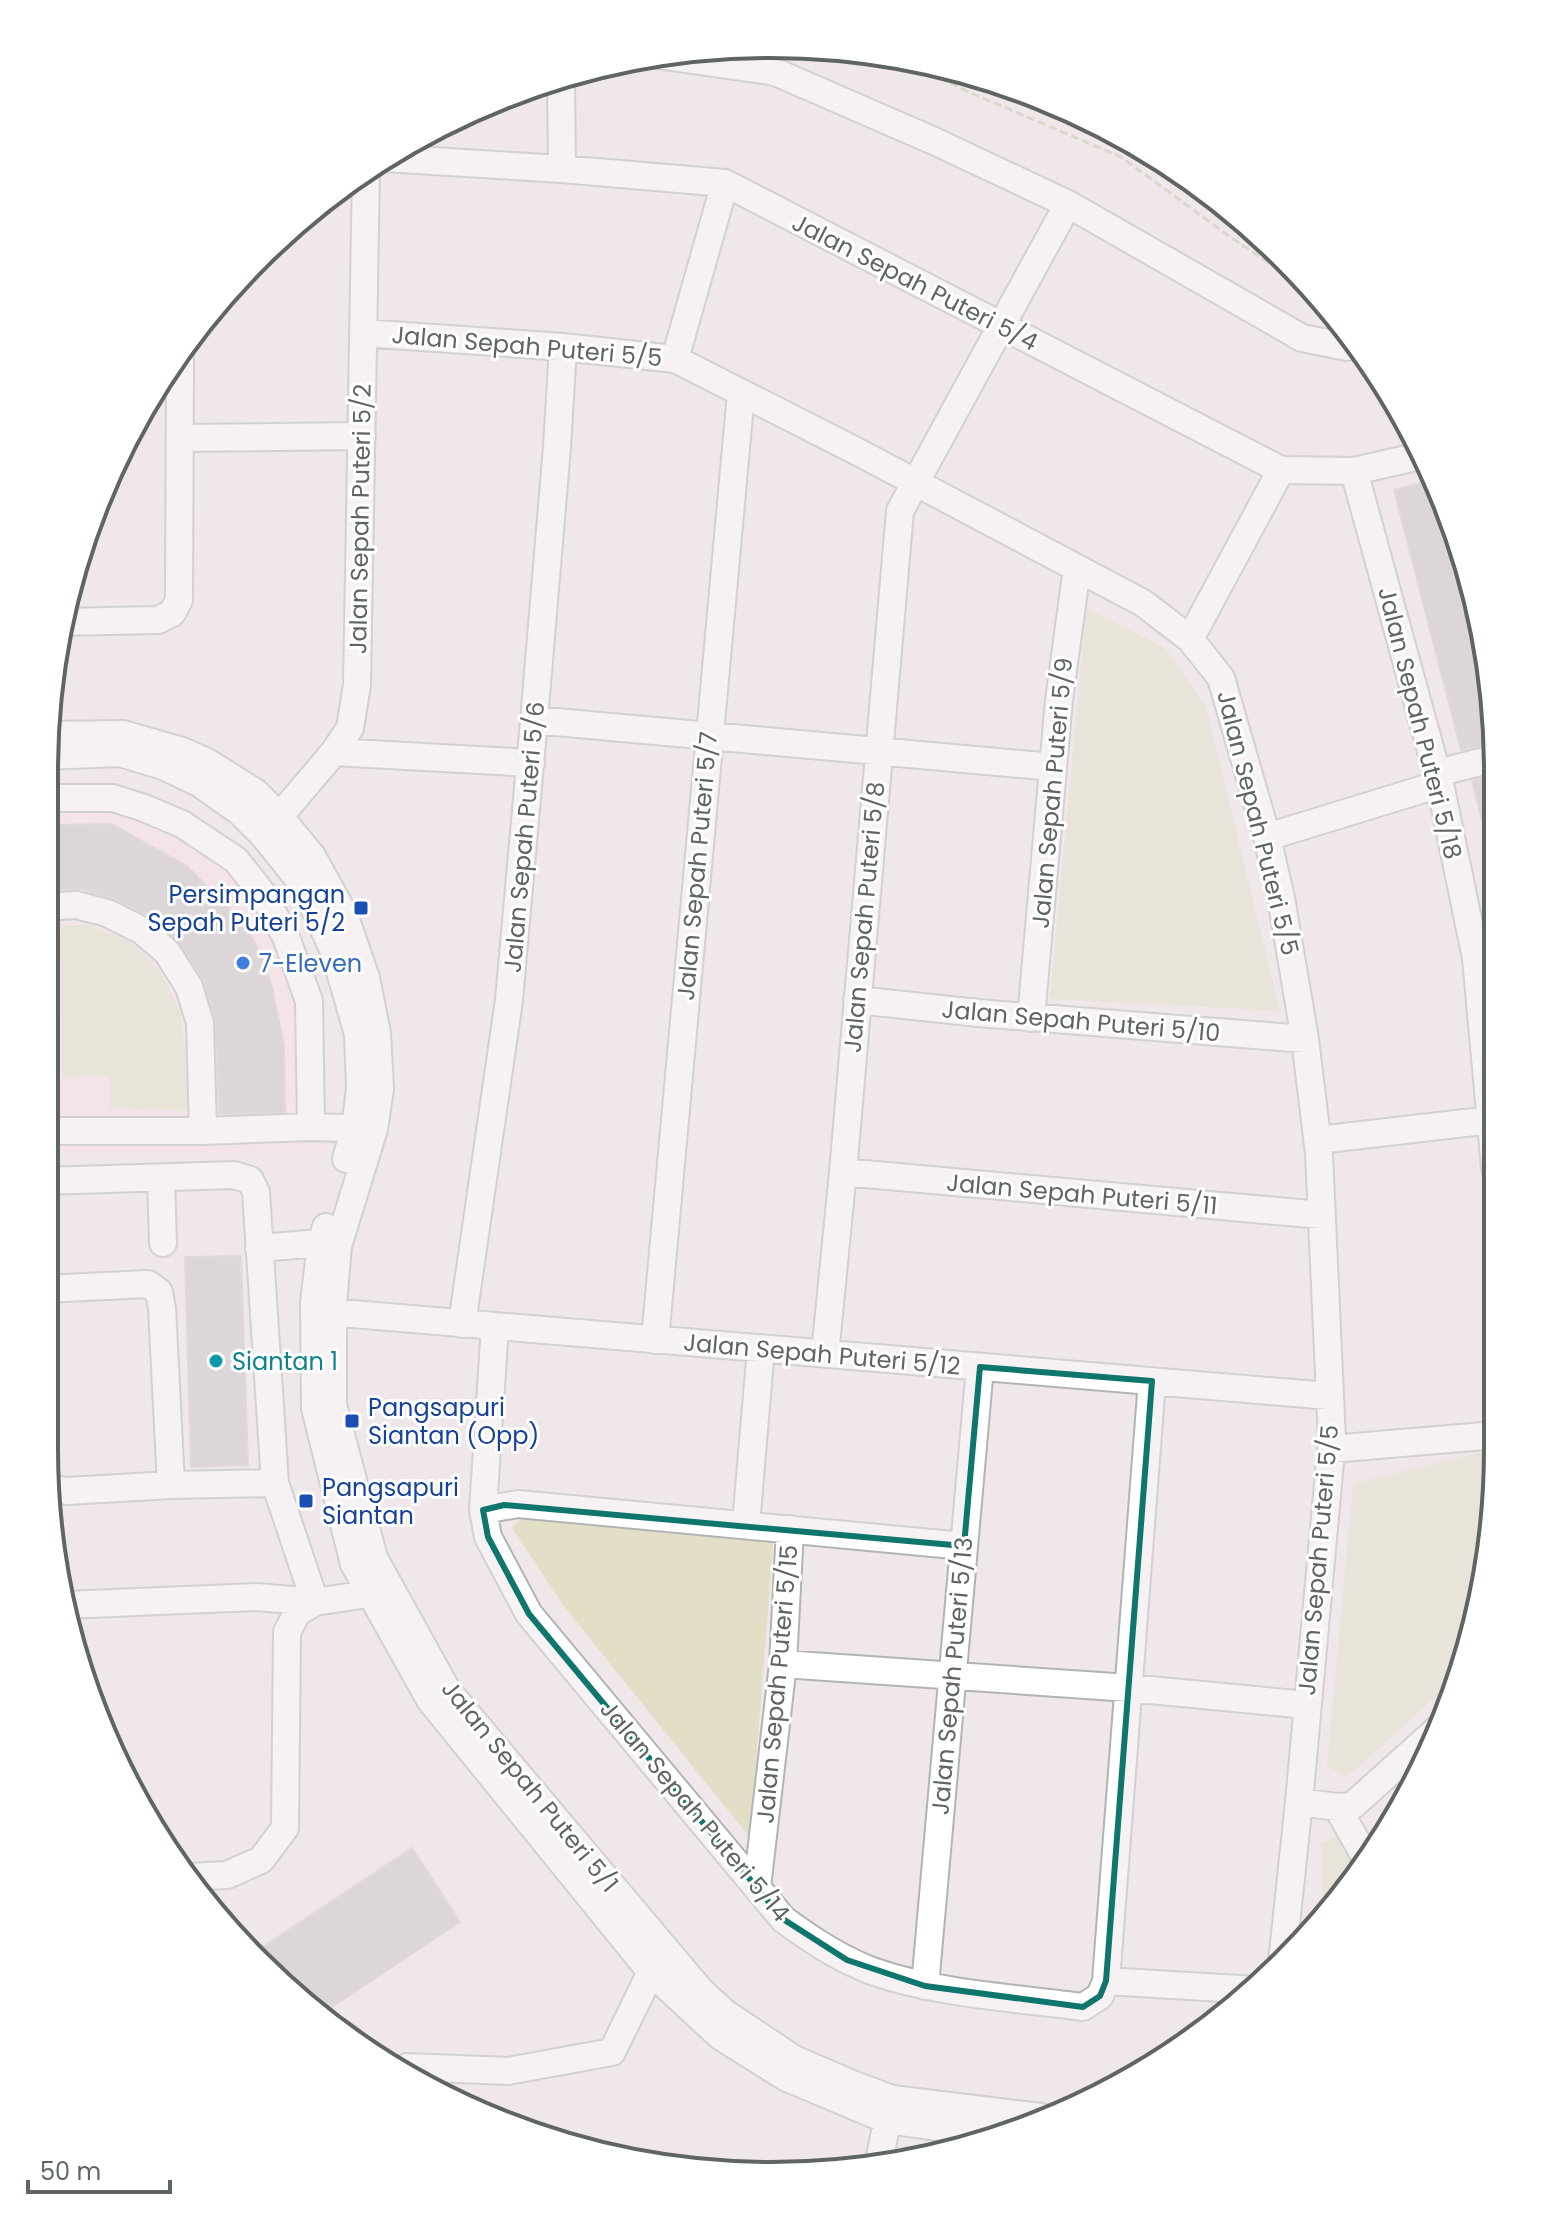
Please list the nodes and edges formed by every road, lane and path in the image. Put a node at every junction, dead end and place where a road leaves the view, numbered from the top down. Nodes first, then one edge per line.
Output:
1 (704, 62) edge
2 (944, 79) edge
3 (561, 90) edge
4 (406, 159) edge
5 (562, 169) junction
6 (725, 183) junction
7 (366, 185) edge
8 (1068, 204) junction
9 (1276, 268) edge
10 (1000, 326) junction
11 (363, 333) junction
12 (1344, 346) edge
13 (563, 347) junction
14 (675, 359) junction
15 (180, 372) edge
16 (741, 393) junction
17 (362, 436) junction
18 (180, 438) junction
19 (1411, 458) edge
20 (1281, 470) junction
21 (1354, 471) junction
22 (914, 483) junction
23 (1077, 568) junction
24 (74, 622) edge
25 (1190, 639) junction
26 (534, 720) junction
27 (60, 735) edge
28 (709, 736) junction
29 (878, 751) junction
30 (334, 752) junction
31 (59, 755) edge
32 (1484, 762) edge
33 (531, 763) junction
34 (1053, 767) junction
35 (1438, 779) junction
36 (58, 798) edge
37 (271, 826) junction
38 (1267, 837) junction
39 (58, 906) edge
40 (857, 1000) junction
41 (1031, 1018) junction
42 (1484, 1037) edge
43 (1305, 1039) junction
44 (1484, 1108) edge
45 (311, 1127) junction
46 (365, 1129) junction
47 (58, 1131) edge
48 (203, 1131) junction
49 (1318, 1140) junction
50 (843, 1172) junction
51 (161, 1178) junction
52 (58, 1181) edge
53 (1321, 1215) junction
54 (163, 1243) dead end
55 (321, 1243) junction
56 (259, 1248) junction
57 (58, 1288) edge
58 (324, 1312) junction
59 (462, 1324) junction
60 (495, 1326) junction
61 (655, 1340) junction
62 (761, 1348) junction
63 (825, 1354) junction
64 (980, 1367) junction
65 (1152, 1381) junction
66 (1329, 1396) junction
67 (1484, 1436) edge
68 (1331, 1449) junction
69 (275, 1483) junction
70 (171, 1485) junction
71 (60, 1490) edge
72 (483, 1510) junction
73 (746, 1524) junction
74 (790, 1529) junction
75 (964, 1546) junction
76 (380, 1592) junction
77 (315, 1602) junction
78 (76, 1605) edge
79 (783, 1664) junction
80 (952, 1677) junction
81 (1129, 1688) junction
82 (1307, 1705) junction
83 (1418, 1747) edge
84 (1299, 1802) junction
85 (1337, 1807) junction
86 (1361, 1849) edge
87 (200, 1876) edge
88 (757, 1887) junction
89 (1284, 1943) edge
90 (651, 1972) junction
91 (1106, 1981) junction
92 (925, 1986) junction
93 (1236, 1989) edge
94 (417, 2067) edge
95 (890, 2110) junction
96 (1022, 2116) edge
97 (976, 2132) edge
98 (881, 2153) edge

1 - 8 street
2 - 9 path
3 - 5 street
4 - 5 street, Jalan Sepah Puteri 5/4
5 - 6 street, Jalan Sepah Puteri 5/4
6 - 10 street, Jalan Sepah Puteri 5/4
6 - 14 street
7 - 11 street, Jalan Sepah Puteri 5/2
8 - 10 street, Jalan Sepah Puteri 5/8
8 - 12 street
10 - 20 street, Jalan Sepah Puteri 5/4
10 - 22 street, Jalan Sepah Puteri 5/8
11 - 13 street, Jalan Sepah Puteri 5/5
11 - 17 street, Jalan Sepah Puteri 5/2
13 - 14 street, Jalan Sepah Puteri 5/5
13 - 26 street, Jalan Sepah Puteri 5/6
14 - 16 street, Jalan Sepah Puteri 5/5
15 - 18 street
16 - 22 street, Jalan Sepah Puteri 5/5
16 - 28 street, Jalan Sepah Puteri 5/7
17 - 18 street
17 - 30 street, Jalan Sepah Puteri 5/2
18 - 24 street
19 - 21 street, Jalan Sepah Puteri 5/4
20 - 21 street, Jalan Sepah Puteri 5/4
20 - 25 street
21 - 35 street, Jalan Sepah Puteri 5/18
22 - 23 street, Jalan Sepah Puteri 5/5
22 - 29 street, Jalan Sepah Puteri 5/8
23 - 25 street, Jalan Sepah Puteri 5/5
23 - 34 street, Jalan Sepah Puteri 5/9
25 - 38 street, Jalan Sepah Puteri 5/5
26 - 28 street
26 - 33 street, Jalan Sepah Puteri 5/6
27 - 37 street
28 - 29 street
28 - 61 street, Jalan Sepah Puteri 5/7
29 - 34 street
29 - 40 street, Jalan Sepah Puteri 5/8
30 - 33 street
30 - 37 street, Jalan Sepah Puteri 5/2
31 - 37 street
32 - 35 street
33 - 59 street, Jalan Sepah Puteri 5/6
34 - 41 street, Jalan Sepah Puteri 5/9
35 - 38 street
35 - 42 street, Jalan Sepah Puteri 5/18
36 - 45 street
37 - 46 street
38 - 43 street, Jalan Sepah Puteri 5/5
39 - 48 street
40 - 41 street, Jalan Sepah Puteri 5/10
40 - 50 street, Jalan Sepah Puteri 5/8
41 - 43 street, Jalan Sepah Puteri 5/10
43 - 49 street, Jalan Sepah Puteri 5/5
44 - 49 street
45 - 46 street
45 - 48 street
46 - 55 street
46 - 58 street, Jalan Sepah Puteri 5/1
47 - 48 street
49 - 53 street, Jalan Sepah Puteri 5/5
50 - 53 street, Jalan Sepah Puteri 5/11
50 - 63 street, Jalan Sepah Puteri 5/8
51 - 52 street
51 - 54 street
51 - 56 street
53 - 66 street, Jalan Sepah Puteri 5/5
55 - 56 street
55 - 58 street
56 - 69 street
57 - 70 street
58 - 59 street, Jalan Sepah Puteri 5/12
58 - 76 street, Jalan Sepah Puteri 5/1
59 - 60 street, Jalan Sepah Puteri 5/12
60 - 61 street, Jalan Sepah Puteri 5/12
60 - 72 street, Jalan Sepah Puteri 5/14
61 - 62 street, Jalan Sepah Puteri 5/12
62 - 63 street, Jalan Sepah Puteri 5/12
62 - 73 street
63 - 64 street, Jalan Sepah Puteri 5/12
64 - 65 street, Jalan Sepah Puteri 5/12
64 - 75 street, Jalan Sepah Puteri 5/13
65 - 66 street, Jalan Sepah Puteri 5/12
65 - 81 street
66 - 68 street, Jalan Sepah Puteri 5/5
67 - 68 street
68 - 82 street, Jalan Sepah Puteri 5/5
69 - 70 street
69 - 77 street
70 - 71 street
72 - 73 street
72 - 88 street, Jalan Sepah Puteri 5/14
73 - 74 street
74 - 75 street
74 - 79 street, Jalan Sepah Puteri 5/15
75 - 80 street, Jalan Sepah Puteri 5/13
76 - 77 street
76 - 90 street
76 - 95 street, Jalan Sepah Puteri 5/1
77 - 78 street
77 - 87 street
79 - 80 street
79 - 88 street, Jalan Sepah Puteri 5/15
80 - 81 street
80 - 92 street, Jalan Sepah Puteri 5/13
81 - 82 street
81 - 91 street
82 - 84 street, Jalan Sepah Puteri 5/5
83 - 85 street
84 - 85 street
84 - 89 street, Jalan Sepah Puteri 5/5
85 - 86 street
88 - 92 street, Jalan Sepah Puteri 5/14
90 - 94 street
90 - 95 street
91 - 92 street, Jalan Sepah Puteri 5/14
91 - 93 street
95 - 96 street, Jalan Sepah Puteri 5/1
95 - 97 street
95 - 98 street

